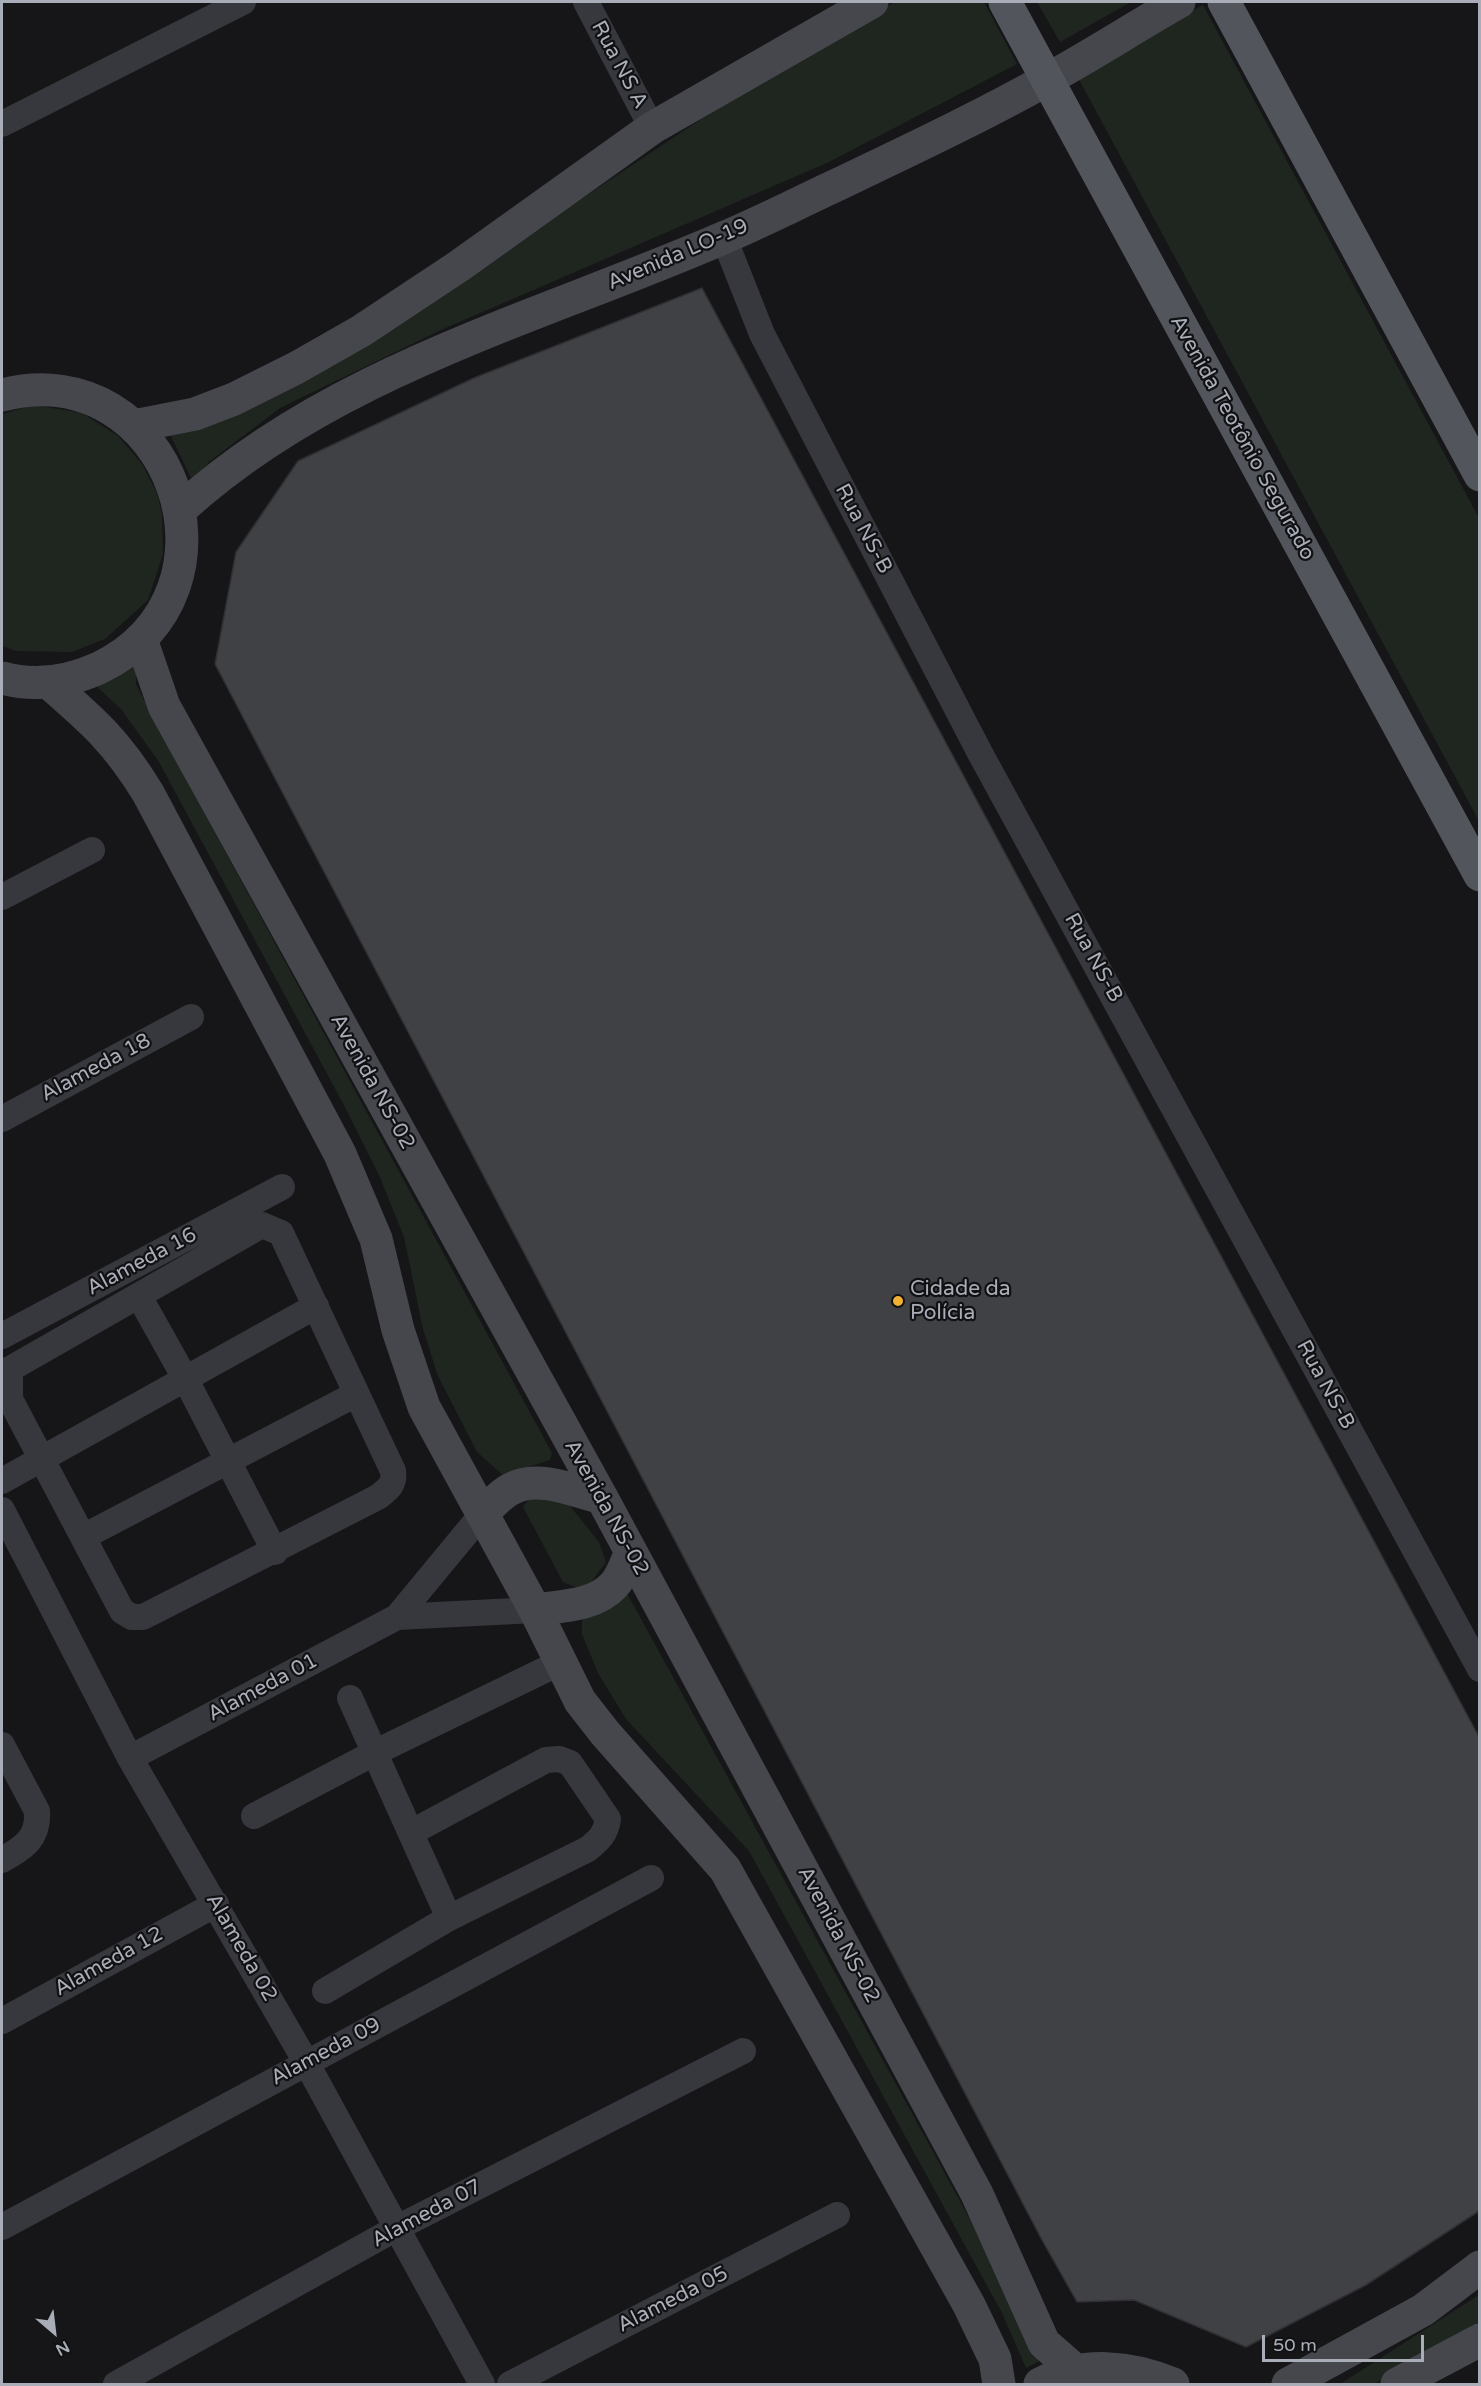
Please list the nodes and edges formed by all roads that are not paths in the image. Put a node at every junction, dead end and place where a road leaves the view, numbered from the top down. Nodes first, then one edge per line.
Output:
1 (243, 2) edge
2 (586, 2) edge
3 (872, 2) edge
4 (1005, 2) edge
5 (1179, 2) edge
6 (1224, 2) edge
7 (1047, 80) junction
8 (2, 124) edge
9 (652, 128) junction
10 (724, 238) junction
11 (7, 387) edge
12 (134, 426) junction
13 (1479, 475) edge
14 (181, 509) junction
15 (141, 639) junction
16 (2, 678) edge
17 (49, 683) junction
18 (92, 850) dead end
19 (1479, 875) edge
20 (2, 897) edge
21 (191, 1017) dead end
22 (2, 1119) edge
23 (282, 1187) dead end
24 (139, 1296) junction
25 (316, 1306) junction
26 (2, 1336) edge
27 (186, 1380) junction
28 (356, 1394) junction
29 (43, 1459) junction
30 (226, 1461) junction
31 (2, 1481) edge
32 (602, 1498) junction
33 (2, 1510) edge
34 (483, 1513) junction
35 (83, 1537) junction
36 (8, 1540) edge
37 (275, 1552) junction
38 (631, 1552) junction
39 (535, 1610) junction
40 (397, 1617) junction
41 (561, 1662) junction
42 (1479, 1669) edge
43 (350, 1698) dead end
44 (2, 1745) edge
45 (374, 1753) junction
46 (130, 1758) junction
47 (254, 1816) dead end
48 (412, 1832) junction
49 (2, 1860) edge
50 (651, 1878) dead end
51 (216, 1904) junction
52 (449, 1918) junction
53 (325, 1991) dead end
54 (2, 2020) edge
55 (743, 2051) dead end
56 (306, 2062) junction
57 (837, 2215) dead end
58 (2, 2227) edge
59 (395, 2229) junction
60 (1479, 2267) edge
61 (1479, 2340) edge
62 (1076, 2371) junction
63 (116, 2385) edge
64 (482, 2385) edge
65 (510, 2385) edge
66 (999, 2385) edge
67 (1040, 2385) edge
68 (1173, 2385) edge
69 (1288, 2385) edge
70 (1396, 2385) edge

1 - 8 street
2 - 9 street, Rua NS A
3 - 9 street
4 - 7 main road, Avenida Teotônio Segurado
5 - 7 street, Avenida LO-19
6 - 13 main road
7 - 10 street, Avenida LO-19
7 - 19 main road, Avenida Teotônio Segurado
9 - 12 street
10 - 14 street, Avenida LO-19
10 - 42 street, Rua NS-B
11 - 12 street
12 - 14 street
14 - 15 street
15 - 17 street
15 - 32 street, Avenida NS-02
16 - 17 street
17 - 34 street
18 - 20 street
21 - 22 street, Alameda 18
23 - 26 street, Alameda 16
24 - 25 street
24 - 27 street
24 - 29 street
25 - 27 street
25 - 28 street
27 - 29 street
27 - 30 street
28 - 30 street
28 - 37 street
29 - 31 street
29 - 35 street
30 - 35 street
30 - 37 street
32 - 34 street
32 - 38 street, Avenida NS-02
33 - 36 street, Alameda 02
34 - 39 street
34 - 40 street, Alameda 01
35 - 37 street
36 - 46 street, Alameda 02
38 - 39 street
38 - 62 street, Avenida NS-02
39 - 40 street, Alameda 01
39 - 41 street
40 - 46 street, Alameda 01
41 - 45 street
41 - 66 street
43 - 45 street
44 - 49 street
45 - 47 street
45 - 48 street
46 - 51 street, Alameda 02
48 - 52 street
48 - 52 street
50 - 56 street, Alameda 09
51 - 54 street, Alameda 12
51 - 56 street, Alameda 02
52 - 53 street
55 - 59 street, Alameda 07
56 - 58 street, Alameda 09
56 - 59 street, Alameda 02
57 - 65 street, Alameda 05
59 - 63 street, Alameda 07
59 - 64 street, Alameda 02
60 - 69 street
61 - 70 street
62 - 67 street
62 - 68 street

